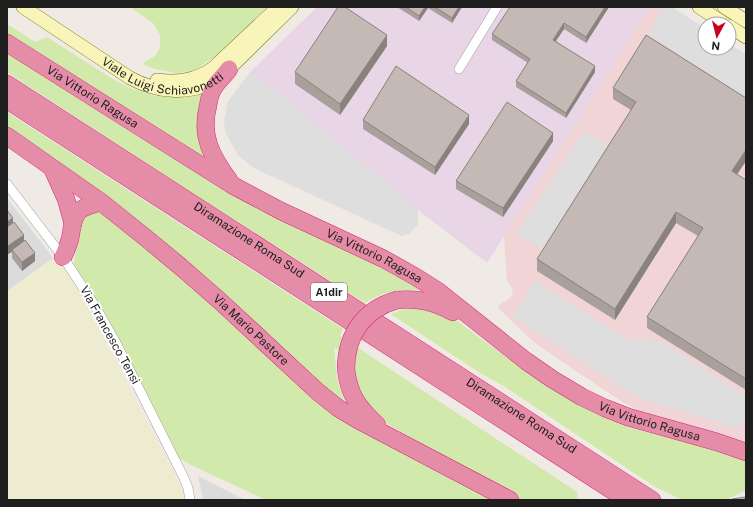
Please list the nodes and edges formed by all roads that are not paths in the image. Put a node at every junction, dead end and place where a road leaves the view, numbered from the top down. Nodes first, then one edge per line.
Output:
1 (22, 7) edge
2 (34, 7) edge
3 (278, 7) edge
4 (292, 7) edge
5 (497, 7) edge
6 (699, 7) edge
7 (724, 7) edge
8 (713, 16) edge
9 (746, 22) edge
10 (737, 31) edge
11 (746, 37) edge
12 (7, 43) edge
13 (229, 69) junction
14 (458, 69) dead end
15 (7, 84) edge
16 (7, 100) edge
17 (7, 136) edge
18 (51, 166) junction
19 (7, 184) edge
20 (232, 185) junction
21 (101, 202) junction
22 (73, 224) junction
23 (63, 257) junction
24 (487, 330) junction
25 (404, 445) junction
26 (746, 452) edge
27 (190, 500) edge
28 (510, 500) edge
29 (627, 500) edge
30 (652, 500) edge

1 - 13 street, Viale Luigi Schiavonetti
2 - 3 street, Viale Luigi Schiavonetti
4 - 13 street, Viale Luigi Schiavonetti
5 - 14 street
6 - 8 street
7 - 9 street
10 - 11 street
12 - 20 highway, Via Vittorio Ragusa
13 - 20 highway
15 - 30 highway, Diramazione Roma Sud / A1dir
16 - 29 highway, Diramazione Roma Sud / A1dir
17 - 18 highway, Via Mario Pastore
18 - 21 highway, Via Mario Pastore
18 - 22 highway
19 - 23 street, Via Francesco Tensi
20 - 24 highway, Via Vittorio Ragusa
21 - 22 highway
21 - 25 highway, Via Mario Pastore
22 - 23 highway
23 - 27 street, Via Francesco Tensi
24 - 25 highway, bridge
24 - 26 highway, Via Vittorio Ragusa
25 - 28 highway, Via Mario Pastore

